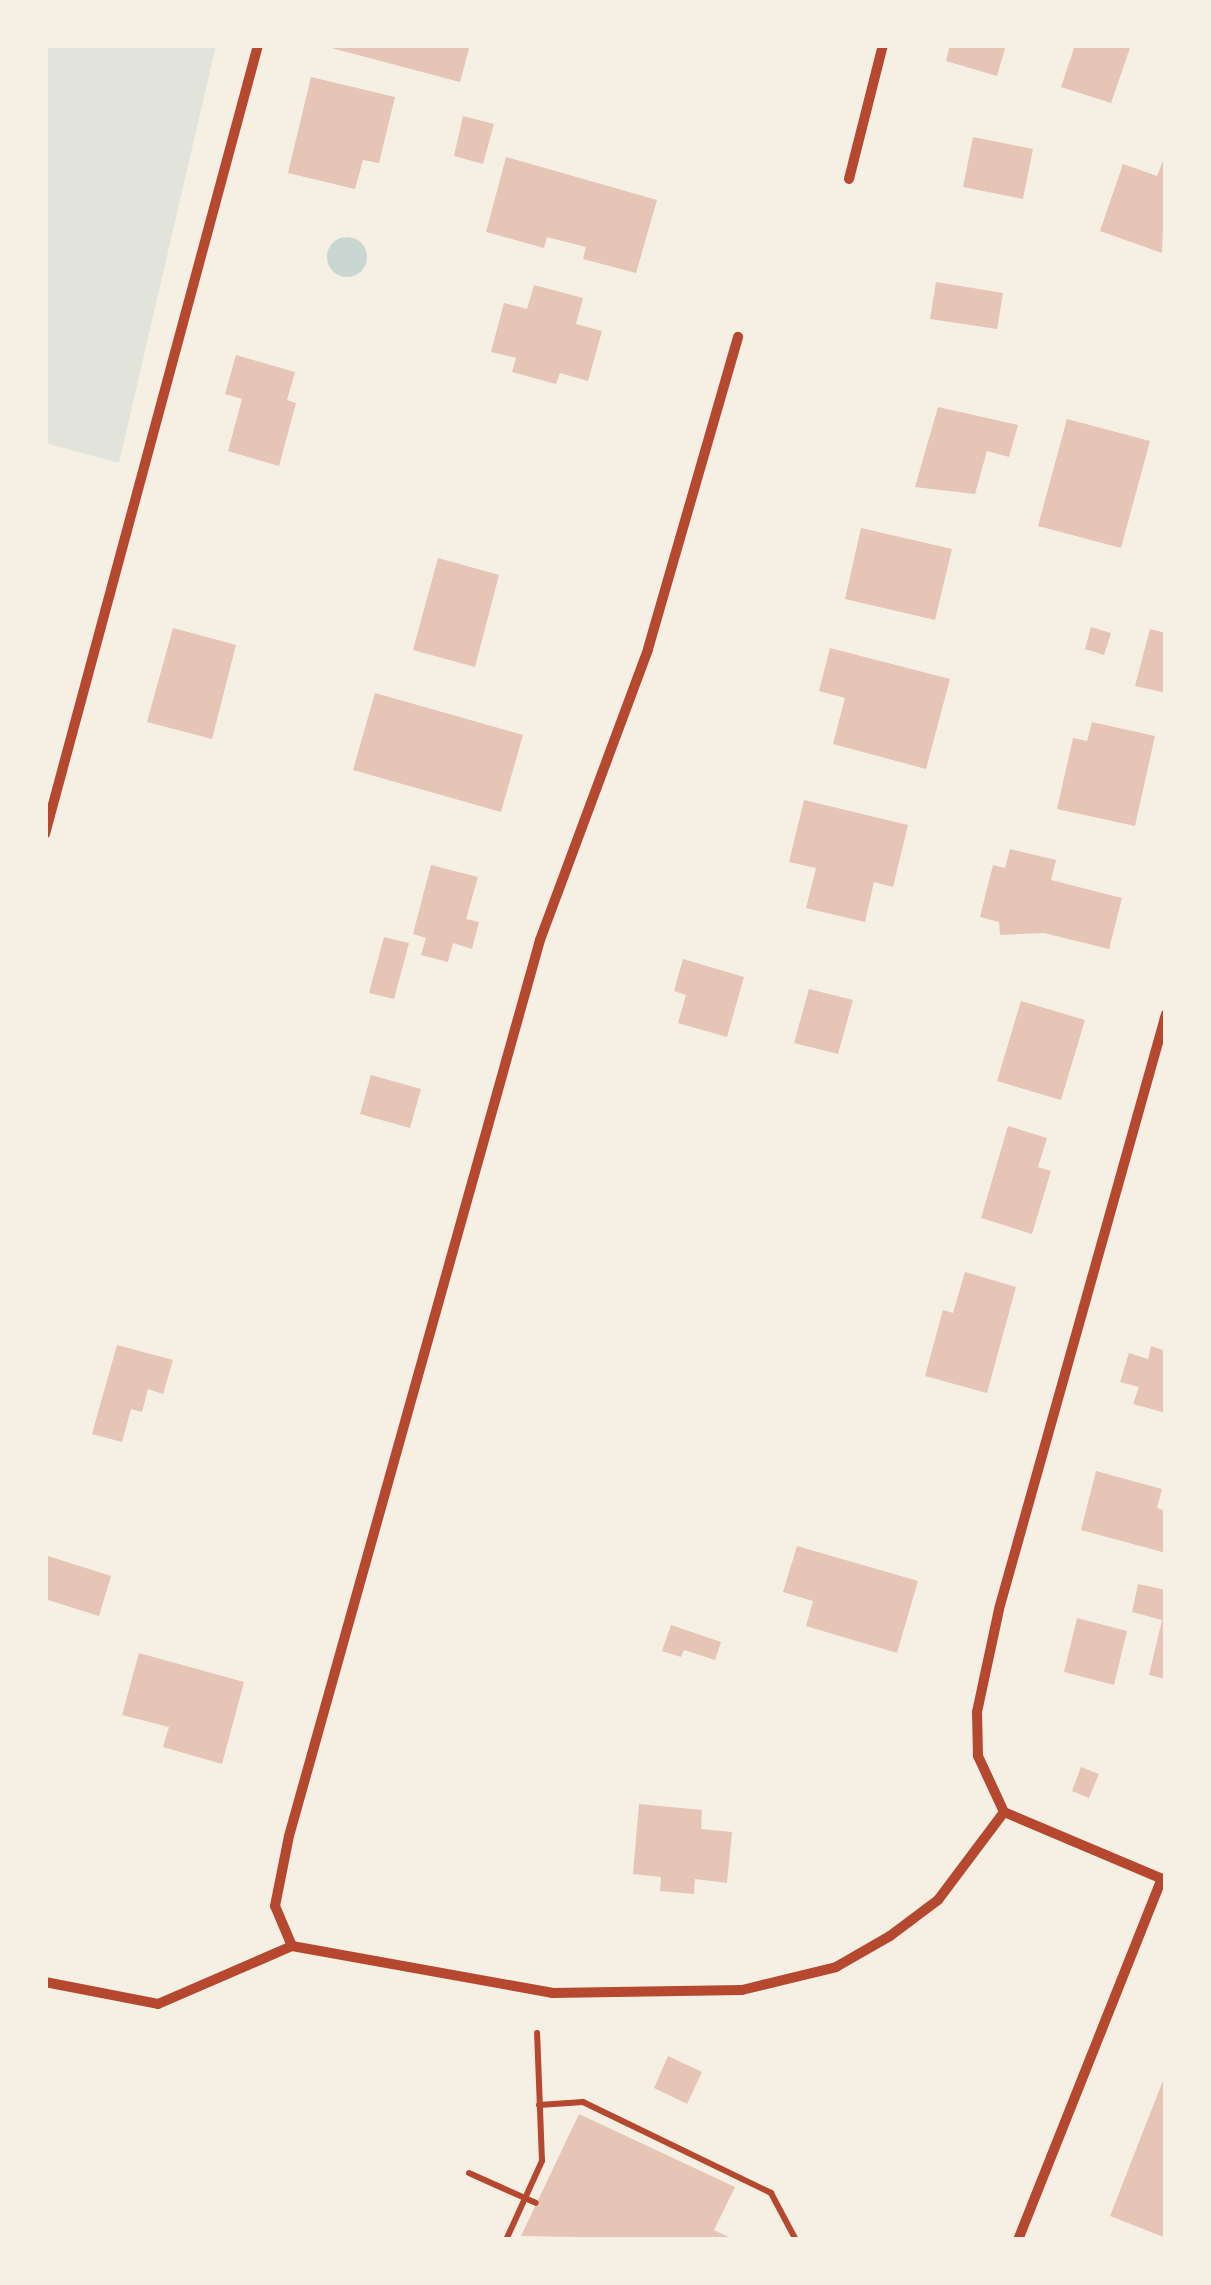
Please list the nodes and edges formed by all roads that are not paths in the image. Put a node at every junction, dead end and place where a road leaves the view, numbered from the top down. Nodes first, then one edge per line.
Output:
1 (258, 45) edge
2 (883, 45) edge
3 (849, 179) dead end
4 (738, 337) dead end
5 (45, 834) edge
6 (1166, 1014) edge
7 (1004, 1812) junction
8 (1164, 1880) edge
9 (292, 1946) junction
10 (45, 1982) edge
11 (1018, 2240) edge

1 - 5 street
2 - 3 street
4 - 9 street
6 - 7 street
7 - 8 street
7 - 9 street
8 - 11 street
9 - 10 street

